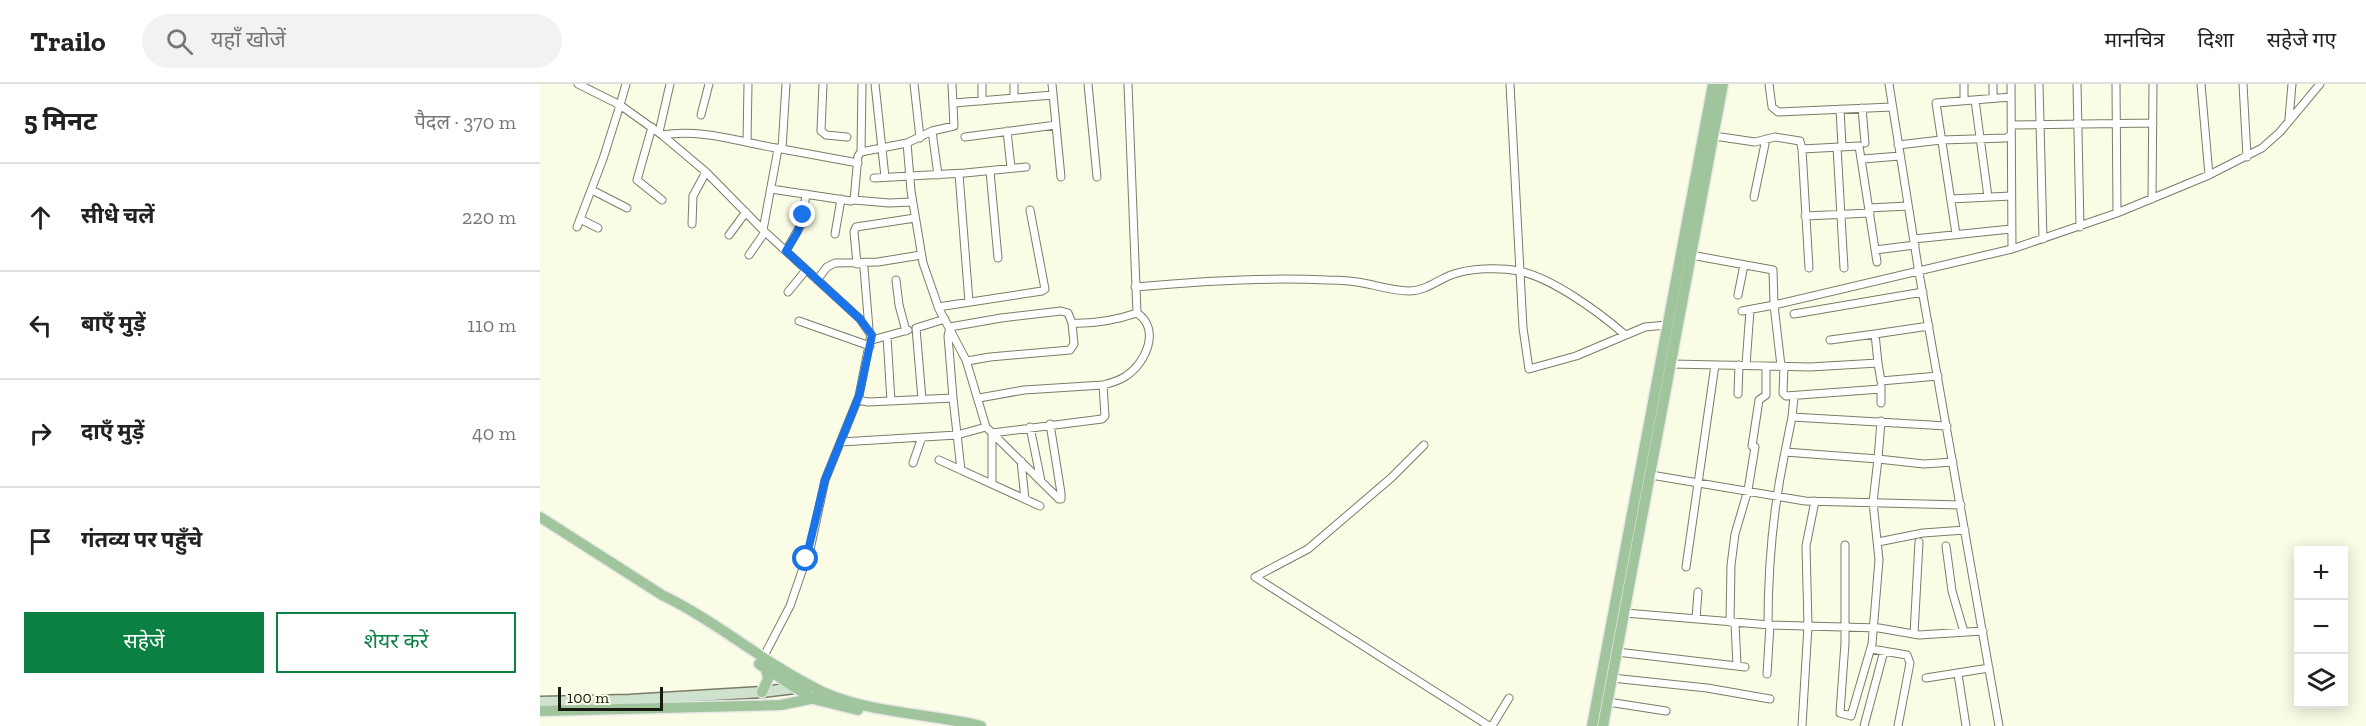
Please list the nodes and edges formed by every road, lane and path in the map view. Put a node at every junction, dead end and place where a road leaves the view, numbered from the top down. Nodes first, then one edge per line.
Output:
1 (578, 84) edge
2 (626, 84) edge
3 (670, 84) edge
4 (709, 84) edge
5 (748, 84) edge
6 (786, 84) edge
7 (823, 84) edge
8 (875, 84) edge
9 (914, 84) edge
10 (952, 84) edge
11 (982, 84) edge
12 (1014, 84) edge
13 (1052, 84) edge
14 (1088, 84) edge
15 (1128, 84) edge
16 (1510, 84) edge
17 (1713, 84) edge
18 (1723, 84) edge
19 (1768, 84) edge
20 (1888, 84) edge
21 (1964, 84) edge
22 (1993, 84) edge
23 (2011, 84) edge
24 (2039, 84) edge
25 (2078, 84) edge
26 (2116, 84) edge
27 (2153, 84) edge
28 (2201, 84) edge
29 (2243, 84) edge
30 (2292, 84) edge
31 (2320, 84) edge
32 (862, 85) edge
33 (1053, 95) junction
34 (2011, 97) junction
35 (1993, 98) junction
36 (1014, 99) junction
37 (1964, 100) junction
38 (1975, 100) junction
39 (982, 101) junction
40 (954, 103) junction
41 (620, 105) junction
42 (1892, 107) junction
43 (1862, 108) junction
44 (1840, 109) junction
45 (701, 115) dead end
46 (2289, 119) junction
47 (2116, 123) junction
48 (2153, 123) junction
49 (2078, 124) junction
50 (1056, 125) junction
51 (2011, 125) junction
52 (2040, 125) junction
53 (658, 131) junction
54 (933, 131) junction
55 (1007, 131) junction
56 (2011, 135) junction
57 (1714, 136) junction
58 (847, 137) dead end
59 (965, 137) dead end
60 (920, 138) junction
61 (1766, 139) junction
62 (1979, 139) junction
63 (1941, 140) junction
64 (747, 142) junction
65 (907, 143) junction
66 (1865, 143) dead end
67 (1898, 145) junction
68 (1840, 146) junction
69 (882, 147) junction
70 (780, 149) junction
71 (1802, 149) junction
72 (861, 152) junction
73 (1900, 156) junction
74 (2247, 157) junction
75 (1863, 159) junction
76 (858, 163) junction
77 (1026, 167) dead end
78 (1011, 168) junction
79 (990, 171) junction
80 (706, 172) junction
81 (959, 174) junction
82 (938, 175) junction
83 (2209, 175) junction
84 (909, 176) junction
85 (885, 177) junction
86 (1061, 177) dead end
87 (1097, 177) dead end
88 (874, 178) dead end
89 (771, 189) junction
90 (592, 190) junction
91 (807, 194) junction
92 (2011, 196) junction
93 (1754, 197) dead end
94 (1988, 197) junction
95 (2152, 199) junction
96 (662, 200) dead end
97 (841, 200) junction
98 (854, 200) junction
99 (1951, 200) junction
100 (912, 202) junction
101 (1908, 206) junction
102 (627, 208) dead end
103 (1030, 210) dead end
104 (1869, 211) junction
105 (746, 213) junction
106 (2117, 213) junction
107 (1840, 214) junction
108 (1805, 216) junction
109 (915, 218) junction
110 (692, 224) dead end
111 (2080, 227) junction
112 (598, 228) dead end
113 (2011, 229) junction
114 (764, 231) junction
115 (729, 234) dead end
116 (835, 234) dead end
117 (1956, 234) junction
118 (2043, 240) junction
119 (1914, 242) junction
120 (2012, 249) junction
121 (1875, 250) junction
122 (786, 251) junction
123 (748, 255) dead end
124 (921, 255) junction
125 (1691, 255) junction
126 (998, 258) dead end
127 (1877, 262) dead end
128 (859, 264) junction
129 (1744, 266) junction
130 (1809, 268) dead end
131 (1844, 268) dead end
132 (806, 270) junction
133 (1520, 271) junction
134 (1919, 272) junction
135 (816, 279) junction
136 (896, 280) dead end
137 (1135, 287) junction
138 (788, 292) dead end
139 (1923, 292) junction
140 (1738, 295) dead end
141 (969, 302) junction
142 (1774, 305) junction
143 (938, 308) junction
144 (1137, 313) junction
145 (1794, 314) dead end
146 (945, 319) junction
147 (799, 321) dead end
148 (1072, 323) junction
149 (1667, 325) junction
150 (1929, 326) junction
151 (950, 327) junction
152 (916, 328) junction
153 (869, 329) junction
154 (906, 331) junction
155 (1624, 334) junction
156 (1875, 334) junction
157 (887, 336) junction
158 (1830, 340) dead end
159 (871, 343) junction
160 (967, 361) junction
161 (1878, 363) junction
162 (1671, 364) junction
163 (1715, 365) junction
164 (1742, 365) junction
165 (1767, 366) junction
166 (1783, 366) junction
167 (1938, 376) junction
168 (1103, 385) junction
169 (1881, 385) junction
170 (1738, 394) dead end
171 (1794, 396) junction
172 (953, 398) junction
173 (979, 398) junction
174 (858, 399) junction
175 (922, 399) junction
176 (891, 401) junction
177 (1881, 403) dead end
178 (1792, 417) junction
179 (1881, 421) junction
180 (1050, 424) junction
181 (1947, 426) junction
182 (1030, 428) junction
183 (989, 430) junction
184 (957, 435) junction
185 (922, 437) junction
186 (841, 442) junction
187 (1424, 444) dead end
188 (1785, 452) junction
189 (1878, 459) junction
190 (939, 460) dead end
191 (1021, 461) junction
192 (1953, 462) junction
193 (913, 463) dead end
194 (961, 470) junction
195 (1651, 475) junction
196 (1041, 482) junction
197 (1697, 482) junction
198 (992, 484) junction
199 (1748, 490) junction
200 (1776, 496) junction
201 (1025, 500) junction
202 (1815, 501) junction
203 (1874, 502) junction
204 (1961, 505) junction
205 (1040, 506) dead end
206 (540, 517) edge
207 (1965, 530) junction
208 (1878, 542) junction
209 (1919, 542) dead end
210 (1845, 545) dead end
211 (1946, 546) dead end
212 (1686, 567) dead end
213 (1698, 592) dead end
214 (1625, 613) junction
215 (1696, 619) junction
216 (1730, 622) junction
217 (1769, 625) junction
218 (1808, 626) junction
219 (1845, 627) junction
220 (1874, 628) junction
221 (1983, 631) junction
222 (1964, 632) junction
223 (1914, 634) junction
224 (1871, 649) junction
225 (1884, 651) junction
226 (1617, 652) junction
227 (764, 664) junction
228 (1737, 666) junction
229 (1745, 667) dead end
230 (1989, 668) junction
231 (1767, 674) dead end
232 (1958, 674) junction
233 (1612, 678) junction
234 (1926, 678) dead end
235 (809, 684) junction
236 (795, 689) junction
237 (762, 692) junction
238 (825, 693) junction
239 (1509, 698) dead end
240 (813, 699) junction
241 (1770, 699) dead end
242 (540, 702) edge
243 (1608, 702) junction
244 (592, 706) junction
245 (540, 711) edge
246 (1666, 711) dead end
247 (1847, 718) junction
248 (1864, 723) edge
249 (960, 726) edge
250 (981, 726) edge
251 (1490, 726) edge
252 (1592, 726) edge
253 (1603, 726) edge
254 (1802, 726) edge
255 (1898, 726) edge
256 (1965, 726) edge
257 (1999, 726) edge

1 - 41 street
2 - 41 street
3 - 53 street
4 - 45 street
5 - 64 street
6 - 70 street
7 - 58 street
8 - 69 street
9 - 60 street
10 - 40 street
11 - 39 street
12 - 36 street
13 - 33 street
14 - 87 street
15 - 137 street
16 - 133 street
17 - 149 main road
18 - 57 main road
19 - 44 street
20 - 42 street
21 - 37 street
22 - 35 street
23 - 34 street
24 - 52 street
25 - 49 street
26 - 47 street
27 - 48 street
28 - 83 street
29 - 74 street
30 - 46 street
31 - 46 street
32 - 72 street
33 - 36 street
33 - 50 street
34 - 35 street
34 - 51 street
35 - 38 street
36 - 39 street
37 - 38 street
37 - 63 street
38 - 62 street
39 - 40 street
40 - 54 street
41 - 53 street
41 - 90 street
42 - 43 street
42 - 67 street
43 - 44 street
43 - 66 street
44 - 68 street
46 - 74 street
47 - 48 street
47 - 49 street
47 - 106 street
48 - 95 street
49 - 52 street
49 - 111 street
50 - 55 street
50 - 86 street
51 - 52 street
51 - 56 street
52 - 118 street
53 - 64 street
53 - 80 street
53 - 96 street
54 - 60 street
54 - 82 street
55 - 59 street
55 - 78 street
56 - 62 street
56 - 92 street
57 - 61 street
57 - 125 main road
60 - 65 street
61 - 71 street
61 - 93 street
62 - 63 street
62 - 94 street
63 - 67 street
63 - 99 street
64 - 70 street
65 - 69 street
65 - 84 street
67 - 73 street
68 - 71 street
68 - 75 street
68 - 107 street
69 - 72 street
69 - 85 street
70 - 76 street
70 - 89 street
71 - 108 street
72 - 76 street
73 - 75 street
73 - 101 street
74 - 83 street
75 - 104 street
76 - 98 street
77 - 78 street
78 - 79 street
79 - 81 street
79 - 126 street
80 - 105 street
80 - 110 street
81 - 82 street
81 - 141 street
82 - 84 street
83 - 95 street
84 - 85 street
84 - 100 street
85 - 88 street
89 - 91 street
89 - 114 street
90 - 102 street
90 - 112 street
91 - 97 street
91 - 122 street
92 - 94 street
92 - 113 street
94 - 99 street
95 - 106 street
97 - 98 street
97 - 116 street
98 - 100 street
99 - 117 street
100 - 109 street
101 - 104 street
101 - 119 street
103 - 141 street
104 - 107 street
104 - 121 street
105 - 114 street
105 - 115 street
106 - 111 street
107 - 108 street
107 - 131 street
108 - 130 street
109 - 124 street
109 - 128 street
111 - 118 street
113 - 117 street
113 - 120 street
114 - 122 street
114 - 123 street
117 - 119 street
118 - 120 street
119 - 121 street
119 - 134 street
120 - 134 street
121 - 127 street
122 - 132 street
124 - 128 street
124 - 143 street
125 - 129 street
125 - 162 main road
128 - 135 street
128 - 153 street
129 - 140 street
129 - 142 street
132 - 135 street
132 - 138 street
133 - 137 street
133 - 155 street
133 - 155 street
134 - 139 street
134 - 142 street
135 - 153 street
136 - 154 street
137 - 144 street
139 - 145 street
139 - 150 street
141 - 143 street
142 - 164 street
142 - 166 street
143 - 146 street
144 - 148 street
144 - 168 street
146 - 151 street
146 - 152 street
147 - 159 street
148 - 151 street
148 - 160 street
149 - 155 street
149 - 252 main road
150 - 156 street
150 - 167 street
151 - 160 street
151 - 172 street
152 - 154 street
152 - 175 street
153 - 159 street
154 - 157 street
156 - 158 street
156 - 161 street
157 - 159 street
157 - 176 street
159 - 174 street
160 - 173 street
161 - 166 street
161 - 169 street
162 - 163 street
162 - 195 main road
163 - 164 street
163 - 197 street
164 - 165 street
164 - 170 street
165 - 166 street
165 - 199 street
166 - 171 street
167 - 169 street
167 - 181 street
168 - 173 street
168 - 180 street
169 - 171 street
169 - 177 street
171 - 178 street
172 - 175 street
172 - 184 street
173 - 183 street
174 - 176 street
174 - 186 street
175 - 176 street
178 - 179 street
178 - 188 street
179 - 181 street
179 - 189 street
180 - 182 street
180 - 196 street
181 - 192 street
182 - 183 street
182 - 196 street
183 - 184 street
183 - 191 street
183 - 198 street
184 - 185 street
184 - 194 street
185 - 186 street
185 - 193 street
186 - 227 street
187 - 251 street
188 - 189 street
188 - 200 street
189 - 192 street
189 - 203 street
190 - 194 street
191 - 196 street
191 - 201 street
192 - 204 street
194 - 198 street
195 - 197 street
195 - 214 main road
197 - 199 street
197 - 212 street
198 - 201 street
199 - 200 street
199 - 216 street
200 - 202 street
200 - 217 street
201 - 205 street
202 - 203 street
202 - 218 street
203 - 204 street
203 - 208 street
204 - 207 street
206 - 227 main road
207 - 208 street
207 - 221 street
208 - 220 street
209 - 223 street
210 - 219 street
211 - 222 street
213 - 215 street
214 - 215 street
214 - 226 main road
215 - 216 street
216 - 217 street
216 - 228 street
217 - 218 street
217 - 231 street
218 - 219 street
218 - 254 street
219 - 220 street
219 - 247 street
220 - 223 street
220 - 224 street
221 - 222 street
221 - 230 street
222 - 223 street
224 - 225 street
224 - 247 street
225 - 248 street
225 - 255 street
226 - 228 street
226 - 233 main road
227 - 235 main road
227 - 236 main road
227 - 237 main road
228 - 229 street
230 - 232 street
230 - 257 street
232 - 234 street
232 - 256 street
233 - 241 street
233 - 243 main road
235 - 236 main road
235 - 238 main road
236 - 237 main road
236 - 240 main road
237 - 244 main road
238 - 240 main road
238 - 250 main road
239 - 251 street
240 - 244 main road
240 - 249 main road
242 - 244 main road
243 - 246 street
243 - 253 main road
244 - 245 main road
247 - 248 street

